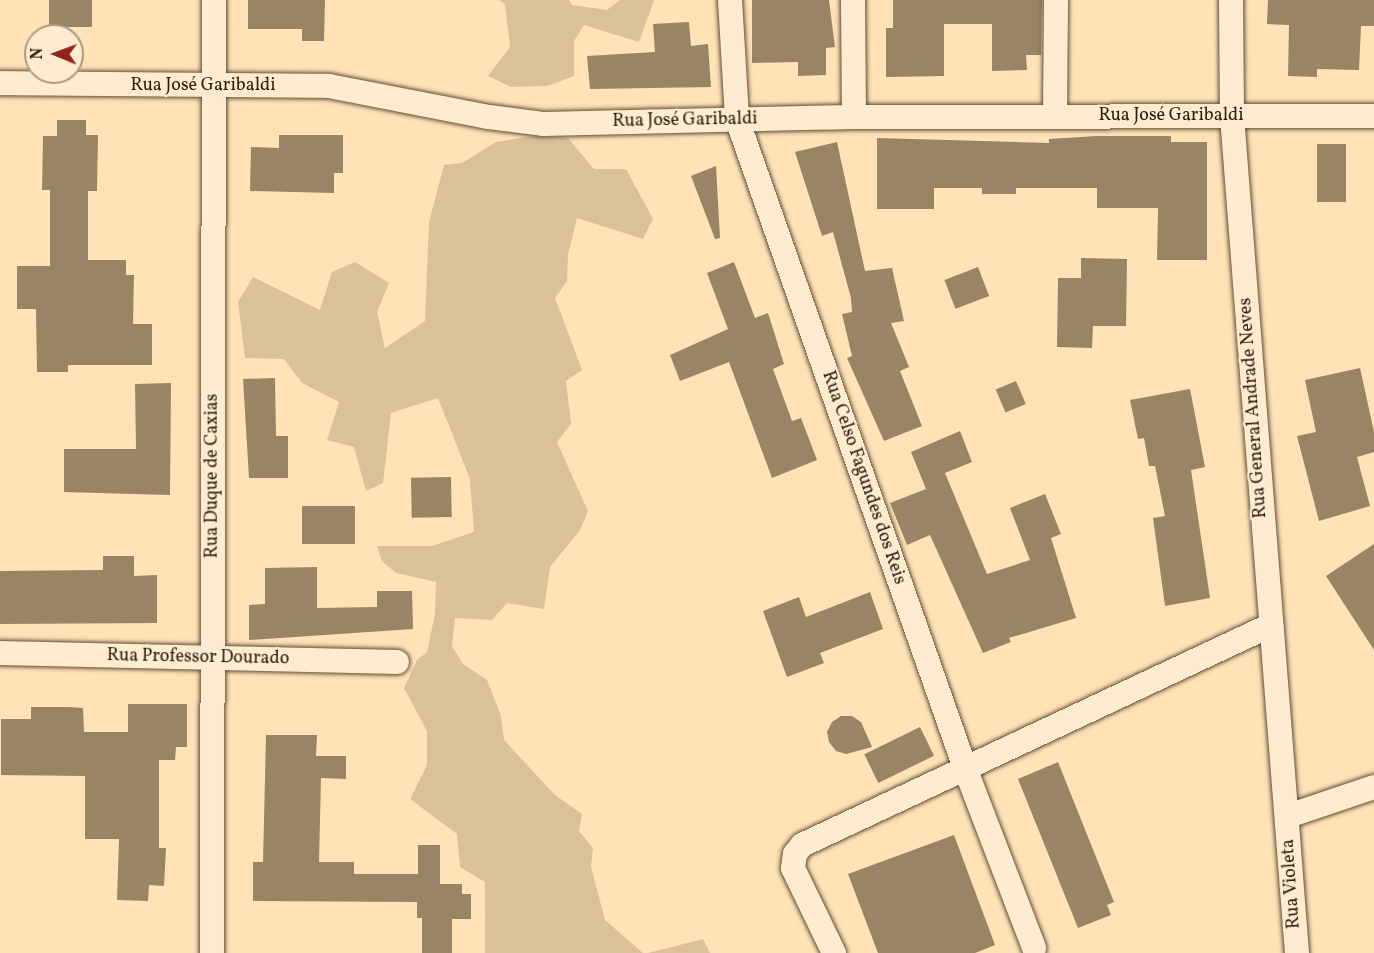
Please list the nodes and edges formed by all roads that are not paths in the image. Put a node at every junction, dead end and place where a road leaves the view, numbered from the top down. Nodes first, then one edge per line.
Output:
1 (214, 0) edge
2 (730, 0) edge
3 (853, 0) edge
4 (1056, 0) edge
5 (1231, 0) edge
6 (0, 83) edge
7 (214, 87) junction
8 (1055, 116) junction
9 (1232, 116) junction
10 (1374, 116) edge
11 (854, 117) junction
12 (737, 119) junction
13 (1271, 625) junction
14 (0, 653) edge
15 (212, 658) junction
16 (397, 662) dead end
17 (965, 768) junction
18 (1374, 787) edge
19 (1288, 816) junction
20 (1034, 948) dead end
21 (212, 953) edge
22 (834, 953) edge
23 (1297, 953) edge

1 - 7 street, Rua Duque de Caxias
2 - 12 street, Rua Celso Fagundes dos Reis
3 - 11 street
4 - 8 street
5 - 9 street, Rua General Andrade Neves
6 - 7 street, Rua José Garibaldi
7 - 12 street, Rua José Garibaldi
7 - 15 street, Rua Duque de Caxias
8 - 9 street, Rua José Garibaldi
8 - 11 street, Rua José Garibaldi
9 - 10 street, Rua José Garibaldi
9 - 13 street, Rua General Andrade Neves
11 - 12 street, Rua José Garibaldi
12 - 17 street, Rua Celso Fagundes dos Reis
13 - 17 street
13 - 19 street, Rua General Andrade Neves
14 - 15 street, Rua Professor Dourado
15 - 16 street, Rua Professor Dourado
15 - 21 street, Rua Duque de Caxias
17 - 20 street, Rua Celso Fagundes dos Reis
17 - 22 street
18 - 19 street
19 - 23 street, Rua Violeta

